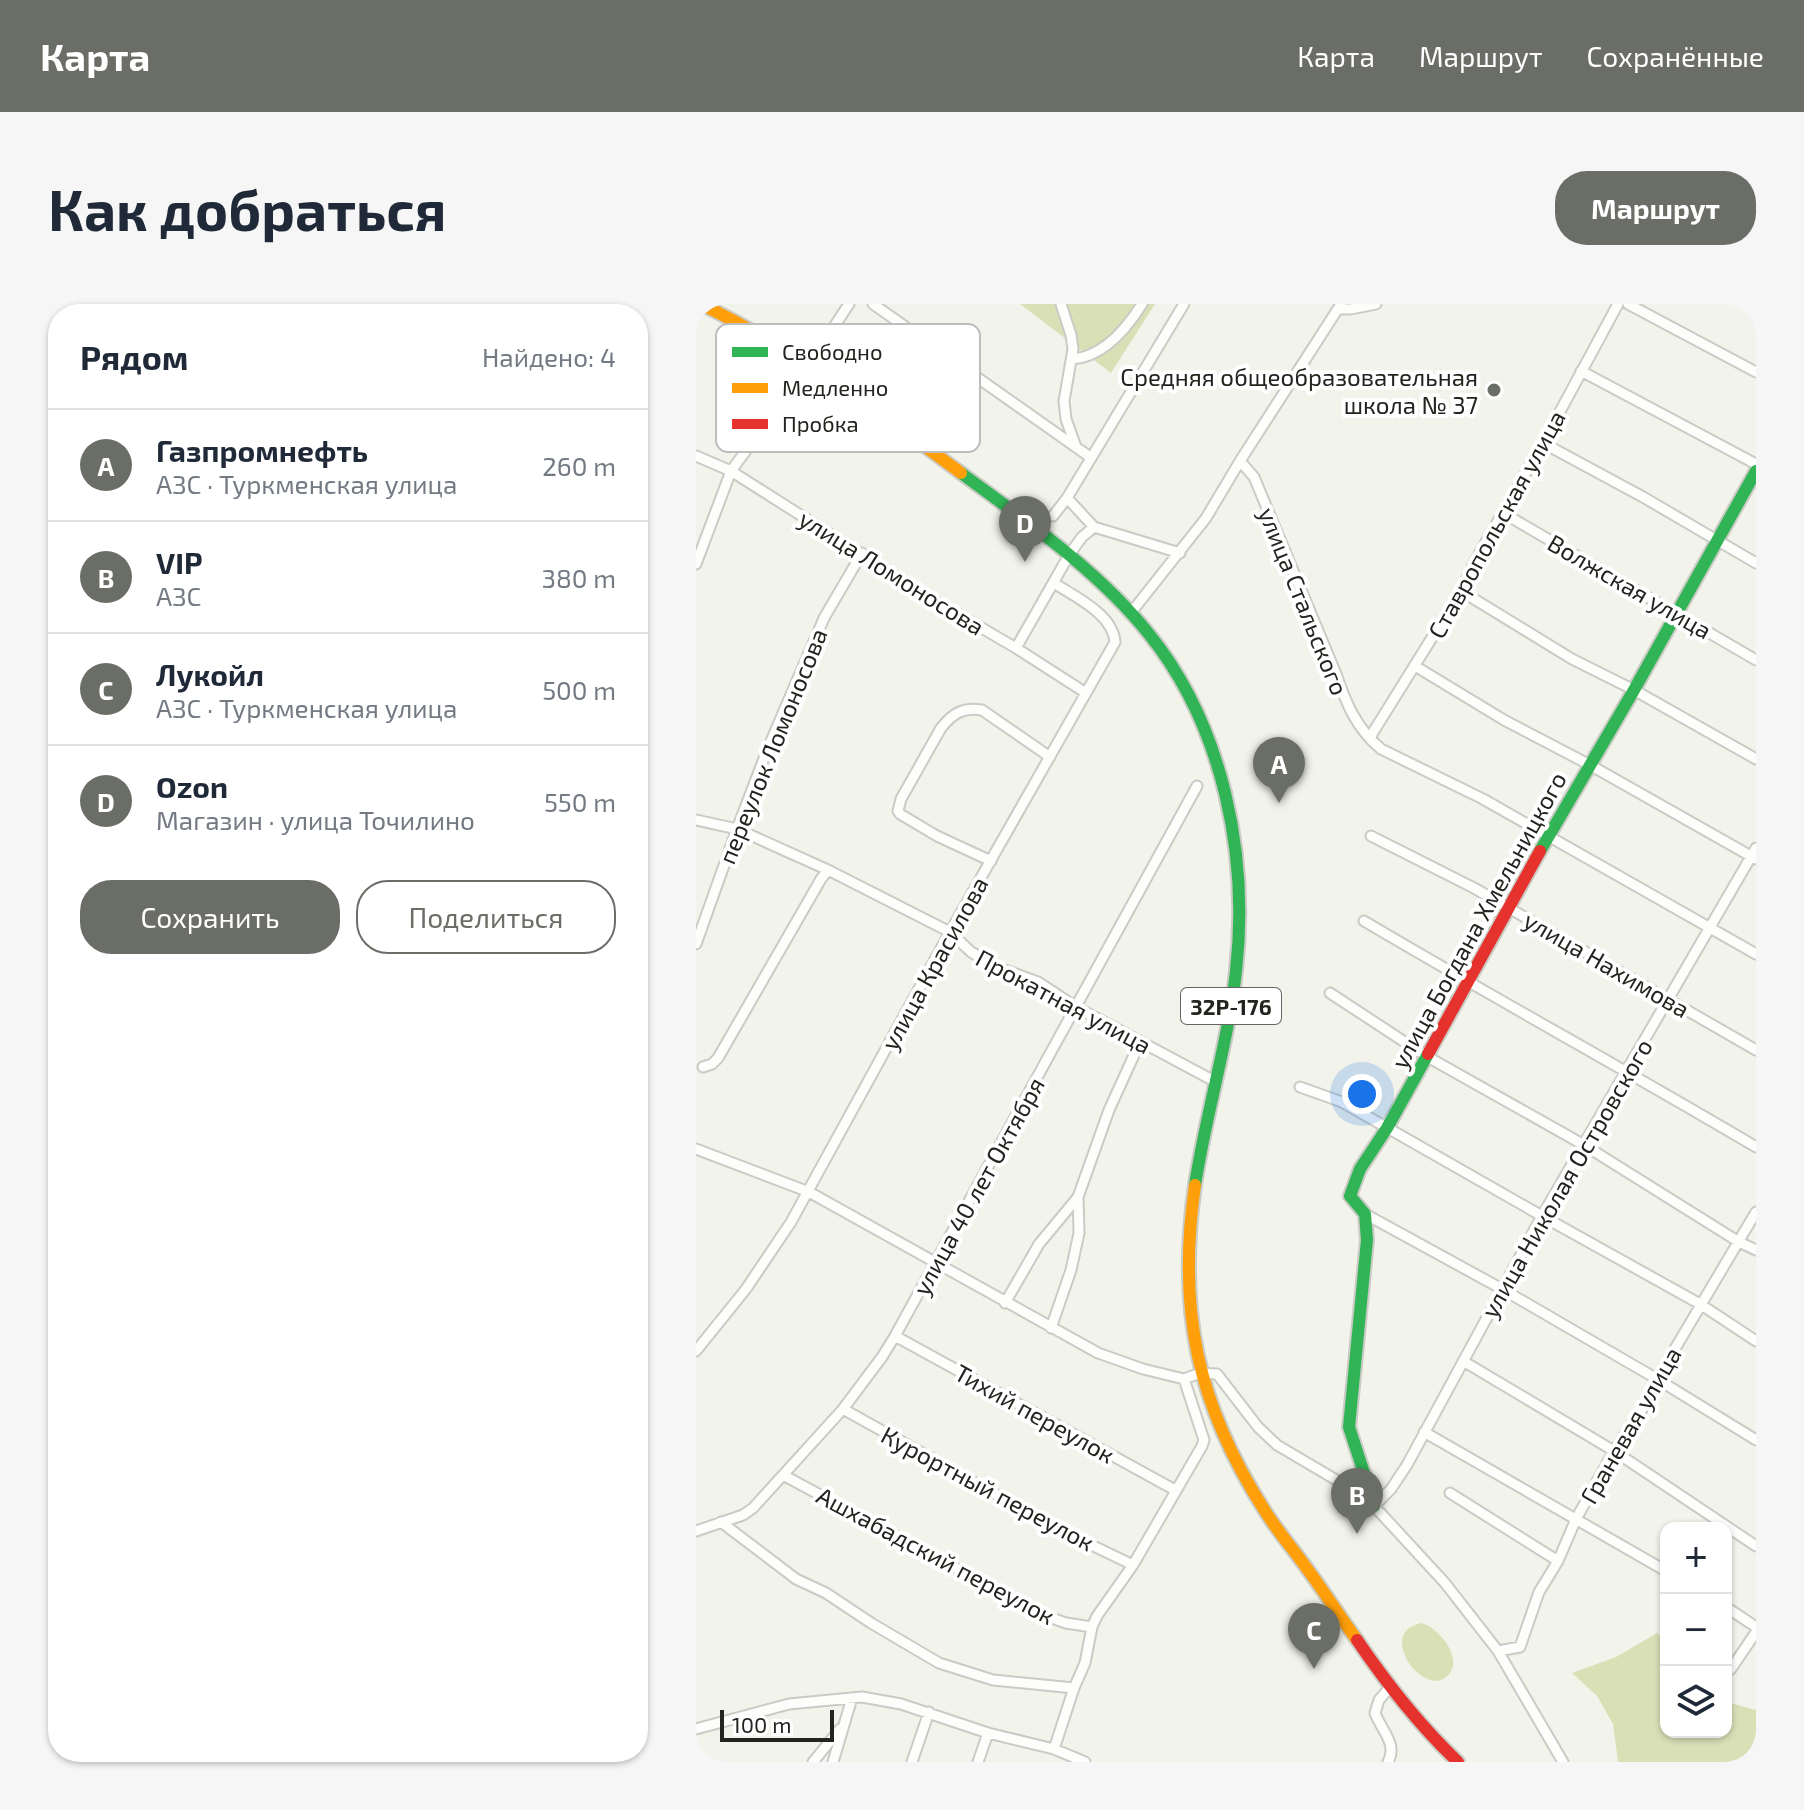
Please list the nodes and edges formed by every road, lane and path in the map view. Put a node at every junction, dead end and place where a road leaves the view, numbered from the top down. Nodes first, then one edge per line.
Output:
1 (701, 304) edge
2 (849, 304) edge
3 (873, 304) edge
4 (1061, 304) edge
5 (1142, 304) edge
6 (1184, 304) edge
7 (1376, 304) edge
8 (1618, 304) edge
9 (1628, 304) edge
10 (1339, 306) edge
11 (741, 324) edge
12 (836, 324) edge
13 (901, 324) edge
14 (1072, 359) junction
15 (1581, 371) junction
16 (1756, 372) edge
17 (980, 379) edge
18 (1543, 443) junction
19 (1076, 447) junction
20 (745, 452) edge
21 (933, 452) edge
22 (696, 456) edge
23 (1090, 457) junction
24 (1240, 461) junction
25 (1756, 464) edge
26 (731, 471) junction
27 (1756, 471) edge
28 (1067, 498) junction
29 (1503, 513) junction
30 (1053, 516) dead end
31 (1094, 527) junction
32 (1717, 540) junction
33 (862, 553) junction
34 (1180, 553) junction
35 (1069, 555) junction
36 (1756, 563) edge
37 (696, 564) edge
38 (1054, 583) junction
39 (1461, 591) junction
40 (1130, 614) junction
41 (1677, 614) junction
42 (1016, 648) junction
43 (1756, 660) edge
44 (1415, 666) junction
45 (1634, 690) junction
46 (1086, 693) junction
47 (1371, 740) junction
48 (1050, 757) junction
49 (1756, 759) edge
50 (1590, 765) junction
51 (1197, 786) dead end
52 (696, 820) edge
53 (737, 829) junction
54 (1371, 836) dead end
55 (1547, 837) junction
56 (1754, 854) edge
57 (991, 861) junction
58 (828, 870) junction
59 (1508, 909) junction
60 (1364, 921) dead end
61 (1709, 927) junction
62 (950, 932) junction
63 (696, 944) edge
64 (1756, 954) edge
65 (1466, 981) junction
66 (1330, 993) dead end
67 (1669, 999) junction
68 (1076, 1007) junction
69 (1140, 1042) junction
70 (1756, 1050) edge
71 (1426, 1056) junction
72 (703, 1067) dead end
73 (1628, 1071) junction
74 (1216, 1082) junction
75 (1300, 1087) dead end
76 (1387, 1128) junction
77 (1584, 1145) junction
78 (1756, 1147) edge
79 (696, 1149) edge
80 (809, 1192) junction
81 (1078, 1197) junction
82 (1756, 1212) edge
83 (1365, 1214) junction
84 (1542, 1216) junction
85 (1739, 1242) junction
86 (1756, 1250) edge
87 (937, 1263) junction
88 (1502, 1289) junction
89 (1005, 1303) junction
90 (1700, 1304) junction
91 (1051, 1328) junction
92 (895, 1336) junction
93 (1756, 1341) edge
94 (696, 1351) edge
95 (1463, 1361) junction
96 (1200, 1373) junction
97 (1184, 1379) junction
98 (1657, 1379) junction
99 (843, 1409) junction
100 (1424, 1432) junction
101 (1756, 1440) edge
102 (1614, 1451) junction
103 (783, 1475) junction
104 (1175, 1490) junction
105 (1450, 1493) dead end
106 (1374, 1506) junction
107 (1576, 1519) junction
108 (721, 1522) junction
109 (696, 1531) edge
110 (1756, 1546) edge
111 (1558, 1561) junction
112 (1133, 1565) junction
113 (1660, 1568) edge
114 (1732, 1611) edge
115 (1092, 1627) junction
116 (1756, 1629) edge
117 (1498, 1651) junction
118 (1732, 1667) edge
119 (1391, 1686) junction
120 (1074, 1688) junction
121 (852, 1698) junction
122 (929, 1712) junction
123 (845, 1723) junction
124 (696, 1729) edge
125 (988, 1733) junction
126 (1054, 1749) junction
127 (813, 1762) edge
128 (833, 1762) edge
129 (912, 1762) edge
130 (978, 1762) edge
131 (1085, 1762) edge
132 (1388, 1762) edge
133 (1458, 1762) edge
134 (1563, 1762) edge

1 - 11 main road, 32Р-176
2 - 12 street
3 - 13 street
4 - 14 street
5 - 14 street
6 - 23 street
7 - 10 street
8 - 15 street, Ставропольская улица
9 - 16 street
10 - 24 street
14 - 19 street
15 - 18 street, Ставропольская улица
15 - 25 street
17 - 19 street
18 - 29 street, Ставропольская улица
18 - 32 street
19 - 23 street
20 - 26 street
21 - 35 main road, 32Р-176
22 - 26 street, улица Ломоносова
23 - 28 street
24 - 34 street
24 - 47 street, улица Стальского
26 - 33 street, улица Ломоносова
26 - 37 street
27 - 32 main road, улица Богдана Хмельницкого
28 - 30 street
28 - 31 street
29 - 39 street, Ставропольская улица
29 - 41 street, Волжская улица
31 - 34 street
31 - 35 street
32 - 36 street
32 - 41 main road, улица Богдана Хмельницкого
33 - 42 street, улица Ломоносова
33 - 53 street, переулок Ломоносова
34 - 40 street
35 - 38 street
35 - 40 main road, 32Р-176
38 - 42 street
38 - 46 street, улица Красилова
39 - 44 street, Ставропольская улица
39 - 45 street
40 - 74 main road, 32Р-176
41 - 43 street, Волжская улица
41 - 45 main road, улица Богдана Хмельницкого
42 - 46 street, улица Ломоносова
44 - 47 street, Ставропольская улица
44 - 50 street
45 - 49 street
45 - 50 main road, улица Богдана Хмельницкого
46 - 48 street, улица Красилова
47 - 55 street
48 - 57 street, улица Красилова
48 - 57 street
50 - 55 main road, улица Богдана Хмельницкого
50 - 56 street
51 - 68 street, улица 40 лет Октября
52 - 53 street, Прокатная улица
53 - 58 street, Прокатная улица
53 - 63 street, переулок Ломоносова
54 - 59 street, улица Нахимова
55 - 59 main road, улица Богдана Хмельницкого
55 - 61 street
56 - 61 street, улица Николая Островского
57 - 62 street, улица Красилова
58 - 62 street, Прокатная улица
58 - 72 street
59 - 65 main road, улица Богдана Хмельницкого
59 - 67 street, улица Нахимова
60 - 65 street
61 - 64 street
61 - 67 street, улица Николая Островского
62 - 68 street, Прокатная улица
62 - 80 street, улица Красилова
65 - 71 main road, улица Богдана Хмельницкого
65 - 73 street
66 - 71 street
67 - 70 street, улица Нахимова
67 - 73 street, улица Николая Островского
68 - 69 street, Прокатная улица
68 - 87 street, улица 40 лет Октября
69 - 74 street, Прокатная улица
69 - 81 street
71 - 76 main road, улица Богдана Хмельницкого
71 - 77 street
73 - 77 street, улица Николая Островского
73 - 78 street
74 - 96 main road, 32Р-176
75 - 76 street
76 - 83 main road, улица Богдана Хмельницкого
76 - 84 street
77 - 84 street, улица Николая Островского
77 - 85 street
79 - 80 street
80 - 87 street
80 - 94 street, улица Красилова
81 - 89 street
81 - 91 street
82 - 85 street, Граневая улица
83 - 88 street
83 - 106 main road, улица Богдана Хмельницкого
84 - 88 street, улица Николая Островского
84 - 90 street
85 - 86 street
85 - 90 street, Граневая улица
87 - 89 street
87 - 92 street, улица 40 лет Октября
88 - 95 street, улица Николая Островского
88 - 98 street
89 - 91 street
90 - 93 street
90 - 98 street, Граневая улица
91 - 97 street
92 - 99 street, улица 40 лет Октября
92 - 104 street, Тихий переулок
95 - 100 street, улица Николая Островского
95 - 102 street
96 - 97 street
96 - 106 street
96 - 119 main road, 32Р-176
97 - 104 street
98 - 101 street
98 - 102 street, Граневая улица
99 - 103 street, улица 40 лет Октября
99 - 112 street, Курортный переулок
100 - 106 street, улица Николая Островского
100 - 107 street
102 - 107 street, Граневая улица
102 - 110 street
103 - 108 street, улица 40 лет Октября
103 - 115 street, Ашхабадский переулок
104 - 112 street
105 - 111 street
106 - 117 street
107 - 111 street, Граневая улица
107 - 113 street
108 - 109 street, улица 40 лет Октября
108 - 120 street
111 - 117 street, Граневая улица
112 - 115 street
114 - 116 street
115 - 120 street
116 - 118 street
117 - 134 street
119 - 132 street
119 - 133 main road, 32Р-176
120 - 126 street
121 - 122 street
121 - 123 street
121 - 124 street
122 - 125 street
122 - 129 street
123 - 127 street
123 - 128 street
125 - 126 street
125 - 130 street
126 - 131 street

